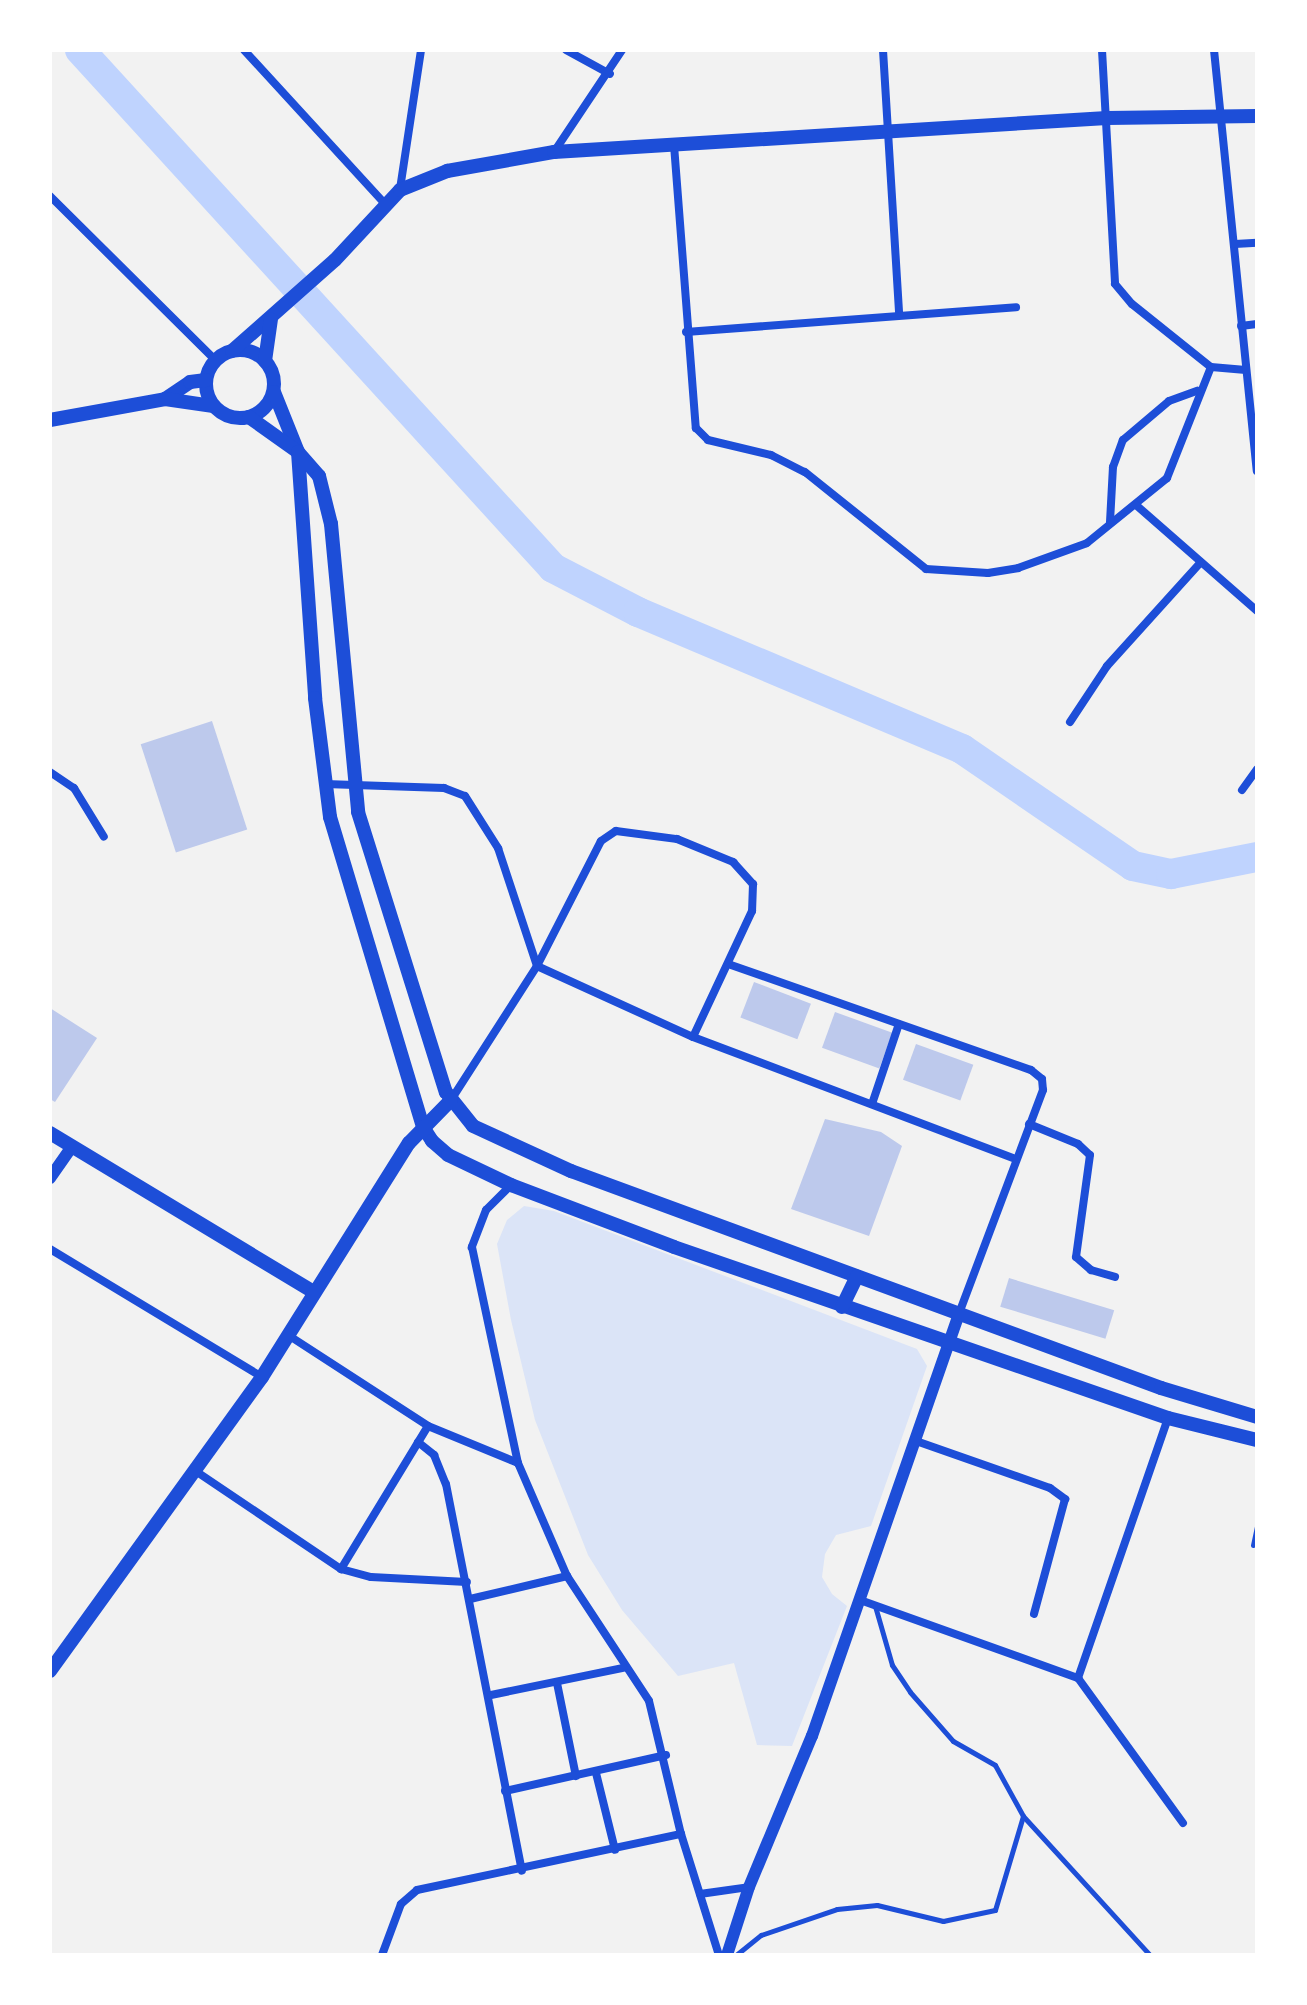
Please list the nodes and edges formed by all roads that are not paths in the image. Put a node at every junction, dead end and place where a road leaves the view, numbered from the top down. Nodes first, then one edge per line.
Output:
1 (244, 50) edge
2 (421, 50) edge
3 (566, 50) edge
4 (622, 50) edge
5 (883, 50) edge
6 (1102, 50) edge
7 (1214, 50) edge
8 (610, 74) junction
9 (1257, 116) edge
10 (1107, 118) junction
11 (1220, 120) junction
12 (888, 133) junction
13 (674, 145) junction
14 (554, 152) junction
15 (400, 190) junction
16 (50, 196) edge
17 (386, 205) junction
18 (1257, 243) edge
19 (1235, 244) junction
20 (1016, 307) dead end
21 (899, 313) junction
22 (271, 319) junction
23 (1257, 324) edge
24 (1241, 326) junction
25 (686, 332) junction
26 (232, 351) junction
27 (215, 360) junction
28 (265, 361) junction
29 (1211, 367) junction
30 (1246, 370) junction
31 (206, 380) junction
32 (1197, 391) junction
33 (274, 392) junction
34 (165, 399) junction
35 (213, 406) junction
36 (249, 417) junction
37 (50, 420) edge
38 (298, 452) junction
39 (1257, 471) edge
40 (1136, 505) junction
41 (1110, 522) junction
42 (1201, 562) junction
43 (1257, 610) edge
44 (1070, 722) dead end
45 (1257, 769) edge
46 (50, 772) edge
47 (353, 781) junction
48 (324, 784) junction
49 (1242, 790) dead end
50 (104, 837) dead end
51 (731, 965) junction
52 (537, 966) junction
53 (899, 1024) junction
54 (693, 1037) junction
55 (451, 1100) junction
56 (872, 1104) junction
57 (1029, 1124) junction
58 (423, 1127) junction
59 (50, 1133) edge
60 (72, 1146) junction
61 (1013, 1158) junction
62 (50, 1178) edge
63 (511, 1185) junction
64 (50, 1249) edge
65 (857, 1276) junction
66 (1115, 1277) dead end
67 (314, 1292) junction
68 (842, 1307) junction
69 (959, 1314) junction
70 (288, 1335) junction
71 (950, 1342) junction
72 (262, 1377) junction
73 (1257, 1417) edge
74 (1168, 1418) junction
75 (428, 1426) junction
76 (1257, 1440) edge
77 (916, 1441) junction
78 (418, 1442) junction
79 (518, 1463) junction
80 (197, 1472) junction
81 (1257, 1526) edge
82 (1253, 1545) dead end
83 (341, 1569) junction
84 (567, 1576) junction
85 (467, 1582) junction
86 (470, 1599) junction
87 (860, 1600) junction
88 (875, 1606) junction
89 (1034, 1614) dead end
90 (623, 1668) junction
91 (50, 1671) edge
92 (1078, 1678) junction
93 (557, 1683) junction
94 (491, 1695) junction
95 (666, 1755) junction
96 (596, 1773) junction
97 (576, 1776) junction
98 (505, 1791) junction
99 (1023, 1816) junction
100 (1183, 1823) dead end
101 (681, 1834) junction
102 (615, 1850) junction
103 (522, 1871) junction
104 (749, 1887) junction
105 (700, 1894) junction
106 (382, 1955) edge
107 (719, 1955) edge
108 (727, 1955) edge
109 (736, 1955) edge
110 (1150, 1955) edge

1 - 17 street
2 - 15 street
3 - 8 street
4 - 8 street
5 - 12 street
6 - 10 street
7 - 11 street
8 - 14 street
9 - 11 main road
10 - 11 main road
10 - 12 main road
10 - 29 street
11 - 19 street
12 - 13 main road
12 - 21 street
13 - 14 main road
13 - 25 street
14 - 15 main road
15 - 17 main road
16 - 27 street
17 - 22 main road
18 - 19 street
19 - 24 street
20 - 21 street
21 - 25 street
22 - 26 main road
22 - 28 main road
23 - 24 street
24 - 30 street
25 - 41 street
26 - 27 main road
26 - 28 main road
27 - 31 main road
28 - 33 main road
29 - 30 street
29 - 32 street
30 - 39 street
31 - 34 main road
31 - 35 main road
32 - 40 street
32 - 41 street
33 - 36 main road
33 - 38 main road
34 - 35 main road
34 - 37 main road
35 - 36 main road
36 - 38 main road
38 - 47 main road
38 - 48 main road
40 - 41 street
40 - 42 street
42 - 43 street
42 - 44 street
45 - 49 street
46 - 50 street
47 - 48 street
47 - 52 street
47 - 55 main road
48 - 58 main road
51 - 52 street
51 - 53 street
51 - 54 street
52 - 54 street
52 - 55 street
53 - 56 street
53 - 57 street
54 - 56 street
55 - 58 main road
55 - 65 main road
56 - 61 street
57 - 61 street
57 - 66 street
58 - 63 main road
58 - 67 main road
59 - 60 main road
60 - 62 street
60 - 67 main road
61 - 69 street
63 - 68 main road
63 - 79 street
64 - 72 street
65 - 68 main road
65 - 69 main road
67 - 70 main road
68 - 71 main road
69 - 71 street
69 - 73 main road
70 - 72 main road
70 - 75 street
71 - 74 main road
71 - 77 street
72 - 80 main road
74 - 76 main road
74 - 92 street
75 - 78 street
75 - 79 street
77 - 87 street
77 - 89 street
78 - 83 street
78 - 85 street
79 - 84 street
80 - 83 street
80 - 91 main road
81 - 82 lane
83 - 85 street
84 - 86 street
84 - 90 street
85 - 86 street
86 - 94 street
87 - 88 street
87 - 104 street
88 - 92 street
88 - 99 lane
90 - 93 street
90 - 95 street
92 - 100 street
93 - 94 street
93 - 97 street
94 - 98 street
95 - 96 street
95 - 101 street
96 - 97 street
96 - 102 street
97 - 98 street
98 - 103 street
99 - 109 lane
99 - 110 lane
101 - 102 street
101 - 105 street
102 - 103 street
103 - 106 street
104 - 105 street
104 - 108 street
105 - 107 street

